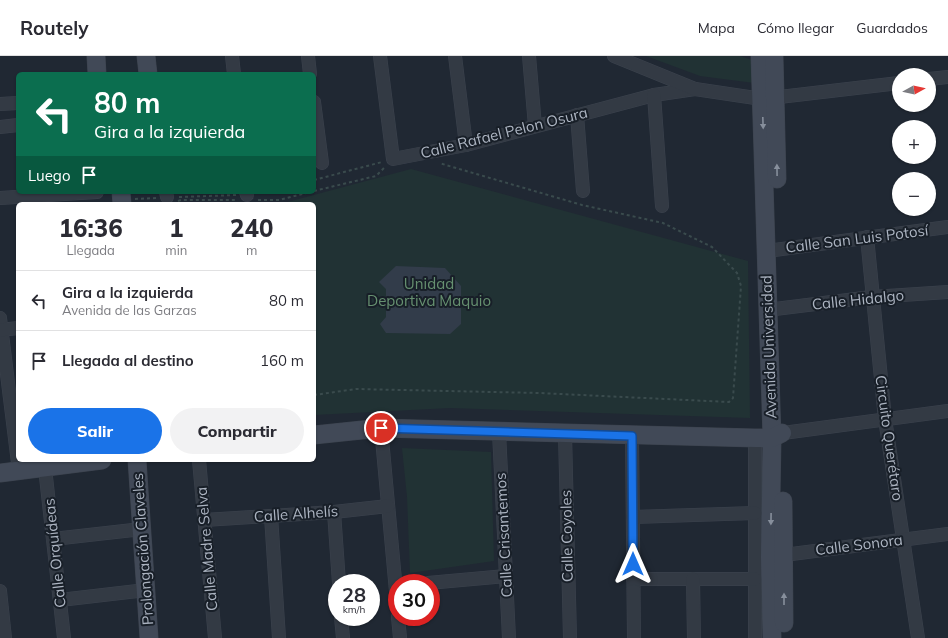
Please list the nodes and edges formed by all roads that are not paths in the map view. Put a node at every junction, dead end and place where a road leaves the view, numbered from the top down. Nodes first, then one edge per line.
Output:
1 (96, 56) edge
2 (146, 56) edge
3 (232, 56) edge
4 (308, 56) edge
5 (380, 56) edge
6 (455, 56) edge
7 (529, 56) edge
8 (614, 56) edge
9 (760, 56) edge
10 (774, 56) edge
11 (97, 72) edge
12 (148, 72) edge
13 (234, 72) edge
14 (310, 72) edge
15 (948, 77) edge
16 (936, 78) edge
17 (892, 84) edge
18 (695, 89) junction
19 (654, 96) junction
20 (769, 99) junction
21 (16, 103) edge
22 (0, 104) edge
23 (577, 115) junction
24 (316, 117) edge
25 (16, 125) edge
26 (536, 126) junction
27 (0, 127) edge
28 (466, 144) junction
29 (322, 163) dead end
30 (583, 191) dead end
31 (82, 194) edge
32 (0, 198) edge
33 (45, 199) edge
34 (662, 206) dead end
35 (948, 227) edge
36 (867, 237) junction
37 (773, 250) junction
38 (948, 292) edge
39 (872, 297) junction
40 (773, 309) junction
41 (0, 326) edge
42 (16, 328) edge
43 (948, 411) edge
44 (885, 419) junction
45 (381, 428) junction
46 (499, 432) junction
47 (565, 434) junction
48 (316, 436) edge
49 (632, 436) junction
50 (770, 436) junction
51 (16, 448) edge
52 (18, 462) edge
53 (72, 462) edge
54 (137, 462) edge
55 (199, 462) edge
56 (45, 468) junction
57 (19, 471) junction
58 (0, 473) edge
59 (388, 506) junction
60 (334, 512) junction
61 (755, 513) junction
62 (271, 516) junction
63 (633, 517) junction
64 (204, 520) junction
65 (142, 529) junction
66 (948, 534) edge
67 (54, 539) junction
68 (903, 540) junction
69 (777, 556) junction
70 (338, 574) edge
71 (395, 574) edge
72 (506, 576) junction
73 (755, 579) junction
74 (633, 580) junction
75 (693, 580) junction
76 (440, 582) edge
77 (146, 590) junction
78 (0, 591) edge
79 (60, 600) junction
80 (342, 626) edge
81 (399, 626) edge
82 (5, 638) edge
83 (64, 638) edge
84 (149, 638) edge
85 (215, 638) edge
86 (279, 638) edge
87 (343, 638) edge
88 (400, 638) edge
89 (509, 638) edge
90 (570, 638) edge
91 (634, 638) edge
92 (694, 638) edge
93 (755, 638) edge
94 (772, 638) edge
95 (784, 638) edge
96 (918, 638) edge

1 - 11 street
2 - 12 street
3 - 13 street
4 - 14 street
5 - 28 street, Calle Rafael Pelon Osura
6 - 28 street
7 - 26 street
8 - 18 street
9 - 20 street, Avenida Universidad
10 - 20 street, Avenida Universidad
15 - 16 street
17 - 20 street
18 - 19 street, Calle Rafael Pelon Osura
18 - 20 street
19 - 23 street, Calle Rafael Pelon Osura
19 - 34 street
20 - 37 street, Avenida Universidad
21 - 22 street
23 - 26 street, Calle Rafael Pelon Osura
23 - 30 street
24 - 29 street
25 - 27 street
26 - 28 street, Calle Rafael Pelon Osura
31 - 33 street
32 - 33 street
35 - 36 street, Calle San Luis Potosí
36 - 37 street, Calle San Luis Potosí
36 - 39 street, Circuito Querétaro
37 - 40 street, Avenida Universidad
38 - 39 street, Calle Hidalgo
39 - 40 street, Calle Hidalgo
39 - 44 street, Circuito Querétaro
40 - 50 street, Avenida Universidad
41 - 42 street
41 - 51 street
43 - 44 street
44 - 50 street
44 - 68 street, Circuito Querétaro
45 - 46 street
45 - 48 street
45 - 59 street
46 - 47 street
46 - 72 street, Calle Crisantemos
47 - 49 street
47 - 90 street, Calle Coyoles
49 - 50 street
49 - 63 street
50 - 61 street
50 - 69 street, Avenida Universidad
52 - 57 street
53 - 56 street
54 - 65 street, Prolongación Claveles
55 - 64 street, Calle Madre Selva
56 - 57 street
56 - 67 street, Calle Orquídeas
57 - 58 street
59 - 60 street, Calle Alhelís
59 - 71 street
60 - 62 street, Calle Alhelís
60 - 70 street
61 - 63 street
61 - 73 street
62 - 64 street, Calle Alhelís
62 - 86 street
63 - 74 street
64 - 85 street, Calle Madre Selva
65 - 67 street
65 - 77 street, Prolongación Claveles
66 - 68 street, Calle Sonora
67 - 79 street, Calle Orquídeas
68 - 69 street, Calle Sonora
68 - 96 street, Circuito Querétaro
69 - 94 street, Avenida Universidad
95 -> 69 street, Avenida Universidad
72 - 76 street
72 - 89 street, Calle Crisantemos
73 - 75 street
73 - 93 street
74 - 75 street
74 - 91 street
75 - 92 street
77 - 79 street
77 - 84 street, Prolongación Claveles
78 - 82 street
79 - 83 street, Calle Orquídeas
80 - 87 street
81 - 88 street

